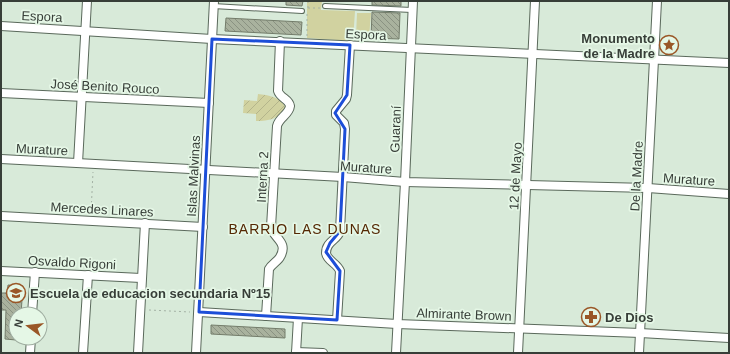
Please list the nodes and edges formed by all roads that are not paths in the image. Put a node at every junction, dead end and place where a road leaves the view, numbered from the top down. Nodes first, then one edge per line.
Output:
1 (87, 1) edge
2 (412, 1) edge
3 (535, 1) edge
4 (657, 1) edge
5 (213, 3) edge
6 (325, 6) dead end
7 (412, 10) junction
8 (302, 11) dead end
9 (1, 26) edge
10 (86, 31) junction
11 (212, 39) junction
12 (280, 41) junction
13 (350, 45) junction
14 (410, 49) junction
15 (532, 54) junction
16 (655, 60) junction
17 (729, 63) edge
18 (1, 93) edge
19 (82, 97) junction
20 (209, 103) junction
21 (1, 159) edge
22 (78, 163) junction
23 (205, 170) junction
24 (274, 174) junction
25 (343, 177) junction
26 (405, 182) junction
27 (526, 184) junction
28 (648, 188) junction
29 (729, 194) edge
30 (1, 216) edge
31 (145, 223) junction
32 (202, 227) junction
33 (1, 271) edge
34 (35, 272) junction
35 (88, 275) junction
36 (142, 278) junction
37 (33, 306) edge
38 (199, 312) junction
39 (266, 316) junction
40 (298, 318) junction
41 (337, 320) junction
42 (398, 324) junction
43 (519, 328) junction
44 (640, 332) junction
45 (729, 338) edge
46 (296, 352) edge
47 (83, 353) edge
48 (138, 353) edge
49 (196, 353) edge
50 (323, 353) edge
51 (396, 353) edge
52 (518, 353) edge
53 (639, 353) edge

1 - 10 street
2 - 7 street, Guaraní
3 - 15 street, 12 de Mayo
4 - 16 street, De la Madre
5 - 8 lane
5 - 11 street, Islas Malvinas
6 - 7 lane
7 - 14 street, Guaraní
9 - 10 street, Espora
10 - 11 street, Espora
10 - 19 street
11 - 12 street, Espora
11 - 20 street, Islas Malvinas
12 - 13 street, Espora
12 - 24 street, Interna 2
13 - 14 street, Espora
13 - 25 street
14 - 15 street, Espora
14 - 26 street, Guaraní
15 - 16 street, Espora
15 - 27 street, 12 de Mayo
16 - 17 street, Espora
16 - 28 street, De la Madre
18 - 19 street, José Benito Rouco
19 - 20 street, José Benito Rouco
19 - 22 street
20 - 23 street, Islas Malvinas
21 - 22 street, Murature
22 - 23 street, Murature
23 - 24 street, Murature
23 - 32 street, Islas Malvinas
24 - 25 street, Murature
24 - 39 street, Interna 2
25 - 26 street, Murature
25 - 41 street
26 - 27 street, Murature
26 - 42 street, Guaraní
27 - 28 street, Murature
27 - 43 street, 12 de Mayo
28 - 29 street, Murature
28 - 44 street, De la Madre
30 - 31 street, Mercedes Linares
31 - 32 street, Mercedes Linares
31 - 36 street
32 - 38 street, Islas Malvinas
33 - 34 street, Osvaldo Rigoni
34 - 35 street, Osvaldo Rigoni
34 - 37 street
35 - 36 street, Osvaldo Rigoni
35 - 47 street
36 - 48 street
38 - 39 street, Almirante Brown
38 - 49 street, Islas Malvinas
39 - 40 street, Almirante Brown
40 - 41 street, Almirante Brown
40 - 46 street
41 - 42 street, Almirante Brown
42 - 43 street, Almirante Brown
42 - 51 street, Guaraní
43 - 44 street, Almirante Brown
43 - 52 street, 12 de Mayo
44 - 45 street, Almirante Brown
44 - 53 street, De la Madre
46 - 50 street

